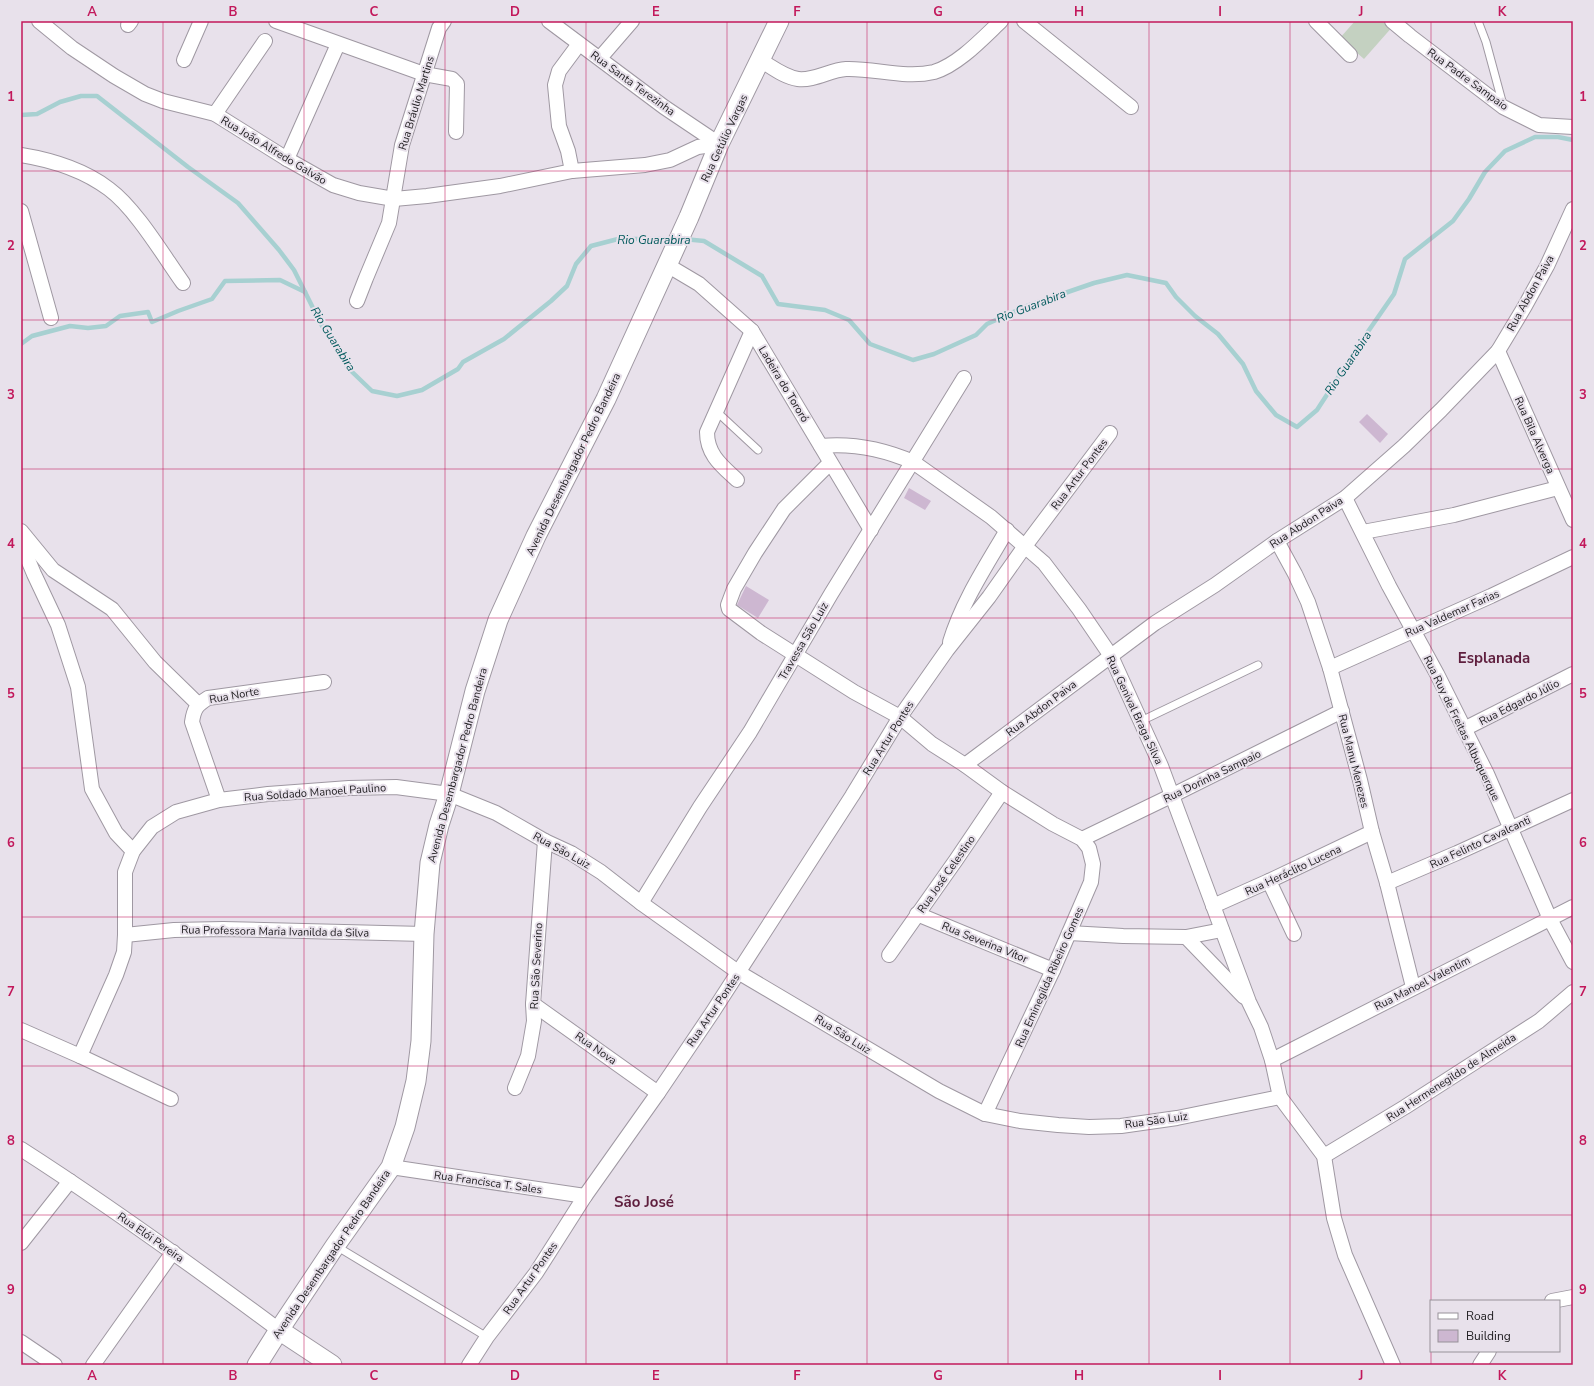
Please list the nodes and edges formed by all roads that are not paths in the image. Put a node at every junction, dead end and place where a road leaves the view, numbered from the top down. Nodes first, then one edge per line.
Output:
1 (39, 21) edge
2 (201, 21) edge
3 (276, 21) edge
4 (444, 21) edge
5 (548, 21) edge
6 (632, 21) edge
7 (779, 21) edge
8 (1001, 21) edge
9 (1024, 21) edge
10 (1392, 21) edge
11 (1478, 21) edge
12 (1325, 24) edge
13 (624, 26) edge
14 (265, 41) dead end
15 (338, 44) junction
16 (579, 44) junction
17 (1350, 55) dead end
18 (600, 58) junction
19 (184, 60) dead end
20 (760, 60) junction
21 (424, 74) junction
22 (1131, 107) dead end
23 (1503, 107) junction
24 (215, 114) junction
25 (1573, 127) edge
26 (456, 132) dead end
27 (719, 144) junction
28 (21, 156) edge
29 (287, 159) junction
30 (572, 171) junction
31 (394, 199) junction
32 (1573, 209) edge
33 (21, 211) edge
34 (669, 261) junction
35 (183, 283) dead end
36 (357, 301) dead end
37 (51, 318) dead end
38 (752, 331) junction
39 (1498, 351) junction
40 (964, 378) dead end
41 (716, 411) junction
42 (1110, 433) dead end
43 (821, 446) junction
44 (758, 450) dead end
45 (912, 462) junction
46 (830, 463) junction
47 (737, 480) dead end
48 (1558, 488) junction
49 (1345, 498) junction
50 (1573, 520) edge
51 (871, 530) junction
52 (1006, 530) junction
53 (21, 531) edge
54 (1363, 532) junction
55 (1277, 540) junction
56 (21, 543) edge
57 (1025, 546) junction
58 (1573, 557) edge
59 (1413, 630) junction
60 (947, 650) junction
61 (796, 654) junction
62 (1111, 656) junction
63 (1258, 665) dead end
64 (1330, 668) junction
65 (1573, 674) edge
66 (324, 682) dead end
67 (198, 704) junction
68 (1342, 711) junction
69 (900, 717) junction
70 (1141, 720) junction
71 (1464, 729) junction
72 (965, 765) junction
73 (1002, 792) junction
74 (449, 794) junction
75 (1173, 796) junction
76 (219, 800) junction
77 (1573, 800) edge
78 (1510, 828) junction
79 (1372, 832) junction
80 (1082, 839) junction
81 (545, 841) junction
82 (133, 851) junction
83 (1269, 881) junction
84 (1387, 883) junction
85 (641, 903) junction
86 (1213, 906) junction
87 (1573, 907) edge
88 (917, 914) junction
89 (1550, 919) junction
90 (1222, 930) junction
91 (1069, 933) junction
92 (424, 934) junction
93 (1294, 934) dead end
94 (125, 935) junction
95 (1186, 937) junction
96 (889, 955) dead end
97 (1573, 962) edge
98 (1053, 970) junction
99 (738, 972) junction
100 (1413, 987) junction
101 (1573, 992) edge
102 (1249, 1002) junction
103 (533, 1004) junction
104 (21, 1030) edge
105 (80, 1056) junction
106 (1272, 1060) junction
107 (514, 1088) dead end
108 (658, 1093) junction
109 (1280, 1097) junction
110 (171, 1099) dead end
111 (985, 1114) junction
112 (21, 1149) edge
113 (1324, 1156) junction
114 (391, 1167) junction
115 (70, 1181) junction
116 (585, 1196) junction
117 (21, 1243) edge
118 (335, 1246) junction
119 (173, 1252) junction
120 (1573, 1297) edge
121 (1557, 1300) edge
122 (278, 1330) junction
123 (487, 1337) junction
124 (21, 1342) edge
125 (1488, 1352) edge
126 (55, 1365) edge
127 (93, 1365) edge
128 (257, 1365) edge
129 (332, 1365) edge
130 (469, 1365) edge
131 (1393, 1365) edge
132 (1480, 1365) edge

1 - 24 street, Rua João Alfredo Galvão
2 - 19 street
3 - 15 street
4 - 21 street, Rua Bráulio Martins
5 - 16 street, Rua Santa Terezinha
6 - 13 street
7 - 20 main road, Rua Getúlio Vargas
8 - 20 street
9 - 22 street
10 - 23 street, Rua Padre Sampaio
11 - 23 lane
12 - 17 street
13 - 18 street
14 - 24 street
15 - 21 street
15 - 29 street
16 - 18 street, Rua Santa Terezinha
16 - 30 street
18 - 27 street, Rua Santa Terezinha
20 - 27 main road, Rua Getúlio Vargas
21 - 26 street
21 - 31 street, Rua Bráulio Martins
23 - 25 street, Rua Padre Sampaio
24 - 29 street, Rua João Alfredo Galvão
27 - 30 street, Rua João Alfredo Galvão
27 - 34 main road, Rua Getúlio Vargas
28 - 35 street
29 - 31 street, Rua João Alfredo Galvão
30 - 31 street, Rua João Alfredo Galvão
31 - 36 street, Rua Bráulio Martins
32 - 39 street, Rua Abdon Paiva
33 - 37 street
34 - 38 street, Ladeira do Tororó
34 - 74 main road, Avenida Desembargador Pedro Bandeira
38 - 41 street
38 - 43 street, Ladeira do Tororó
39 - 48 street, Rua Bila Alverga
39 - 49 street, Rua Abdon Paiva
40 - 45 street, Travessa São Luiz
41 - 44 lane
41 - 47 street
42 - 57 street, Rua Artur Pontes
43 - 45 street, Rua Genival Braga Silva
43 - 46 street, Ladeira do Tororó
45 - 51 street, Travessa São Luiz
45 - 52 street, Rua Genival Braga Silva
46 - 51 street, Ladeira do Tororó
46 - 61 street
48 - 50 street, Rua Bila Alverga
48 - 54 street
49 - 54 street, Rua Ruy de Freitas Albuquerque
49 - 55 street, Rua Abdon Paiva
51 - 61 street, Travessa São Luiz
52 - 57 street, Rua Genival Braga Silva
52 - 60 street, Rua Artur Pontes
53 - 67 street
54 - 59 street, Rua Ruy de Freitas Albuquerque
55 - 62 street, Rua Abdon Paiva
55 - 64 street, Rua Manu Menezes
56 - 82 street
57 - 60 street, Rua Artur Pontes
57 - 62 street, Rua Genival Braga Silva
58 - 59 street, Rua Valdemar Farias
59 - 64 street, Rua Valdemar Farias
59 - 71 street, Rua Ruy de Freitas Albuquerque
60 - 69 street, Rua Artur Pontes
61 - 69 street
61 - 85 street, Travessa São Luiz
62 - 70 street, Rua Genival Braga Silva
62 - 72 street, Rua Abdon Paiva
63 - 70 lane
64 - 68 street, Rua Manu Menezes
65 - 71 street, Rua Edgardo Júlio
66 - 67 street, Rua Norte
67 - 76 street, Rua Norte
68 - 75 street, Rua Dorinha Sampaio
68 - 79 street, Rua Manu Menezes
69 - 72 street
69 - 99 street, Rua Artur Pontes
70 - 75 street, Rua Genival Braga Silva
71 - 78 street, Rua Ruy de Freitas Albuquerque
72 - 73 street
73 - 80 street
73 - 88 street, Rua José Celestino
74 - 76 street, Rua Soldado Manoel Paulino
74 - 81 street, Rua São Luiz
74 - 92 main road, Avenida Desembargador Pedro Bandeira
75 - 80 street, Rua Dorinha Sampaio
75 - 86 street, Rua Genival Braga Silva
76 - 82 street, Rua Soldado Manoel Paulino
77 - 78 street, Rua Felinto Cavalcanti
78 - 84 street, Rua Felinto Cavalcanti
78 - 89 street, Rua Ruy de Freitas Albuquerque
79 - 83 street, Rua Heráclito Lucena
79 - 84 street, Rua Manu Menezes
80 - 91 street, Rua Eminegilda Ribeiro Gomes
81 - 85 street, Rua São Luiz
81 - 103 street, Rua São Severino
82 - 94 street, Rua Soldado Manoel Paulino
83 - 86 street, Rua Heráclito Lucena
83 - 93 street
84 - 100 street, Rua Manu Menezes
85 - 99 street, Rua São Luiz
86 - 90 street, Rua Genival Braga Silva
87 - 89 street, Rua Manoel Valentim
88 - 96 street, Rua José Celestino
88 - 98 street, Rua Severina Vítor
89 - 97 street, Rua Ruy de Freitas Albuquerque
89 - 100 street, Rua Manoel Valentim
90 - 95 street
90 - 102 street, Rua Genival Braga Silva
91 - 95 street
91 - 98 street, Rua Eminegilda Ribeiro Gomes
92 - 94 street, Rua Professora Maria Ivanilda da Silva
92 - 114 main road, Avenida Desembargador Pedro Bandeira
94 - 105 street, Rua Soldado Manoel Paulino
95 - 102 street, Rua Genival Braga Silva
98 - 111 street, Rua Eminegilda Ribeiro Gomes
99 - 108 street, Rua Artur Pontes
99 - 111 street, Rua São Luiz
100 - 106 street, Rua Manoel Valentim
101 - 113 street, Rua Hermenegildo de Almeida
102 - 106 street, Rua Genival Braga Silva
103 - 107 street, Rua São Severino
103 - 108 street, Rua Nova
104 - 105 street
105 - 110 street
106 - 109 street, Rua Genival Braga Silva
108 - 116 street, Rua Artur Pontes
109 - 111 street, Rua São Luiz
109 - 113 street, Rua Genival Braga Silva
112 - 115 street, Rua Elói Pereira
113 - 131 street
114 - 116 street, Rua Francisca T. Sales
114 - 118 main road, Avenida Desembargador Pedro Bandeira
115 - 117 street
115 - 119 street, Rua Elói Pereira
116 - 123 street, Rua Artur Pontes
118 - 122 main road, Avenida Desembargador Pedro Bandeira
118 - 123 lane
119 - 122 street, Rua Elói Pereira
119 - 127 street
120 - 121 street
122 - 128 main road, Avenida Desembargador Pedro Bandeira
122 - 129 main road
123 - 130 street, Rua Artur Pontes
124 - 126 street
125 - 132 street

